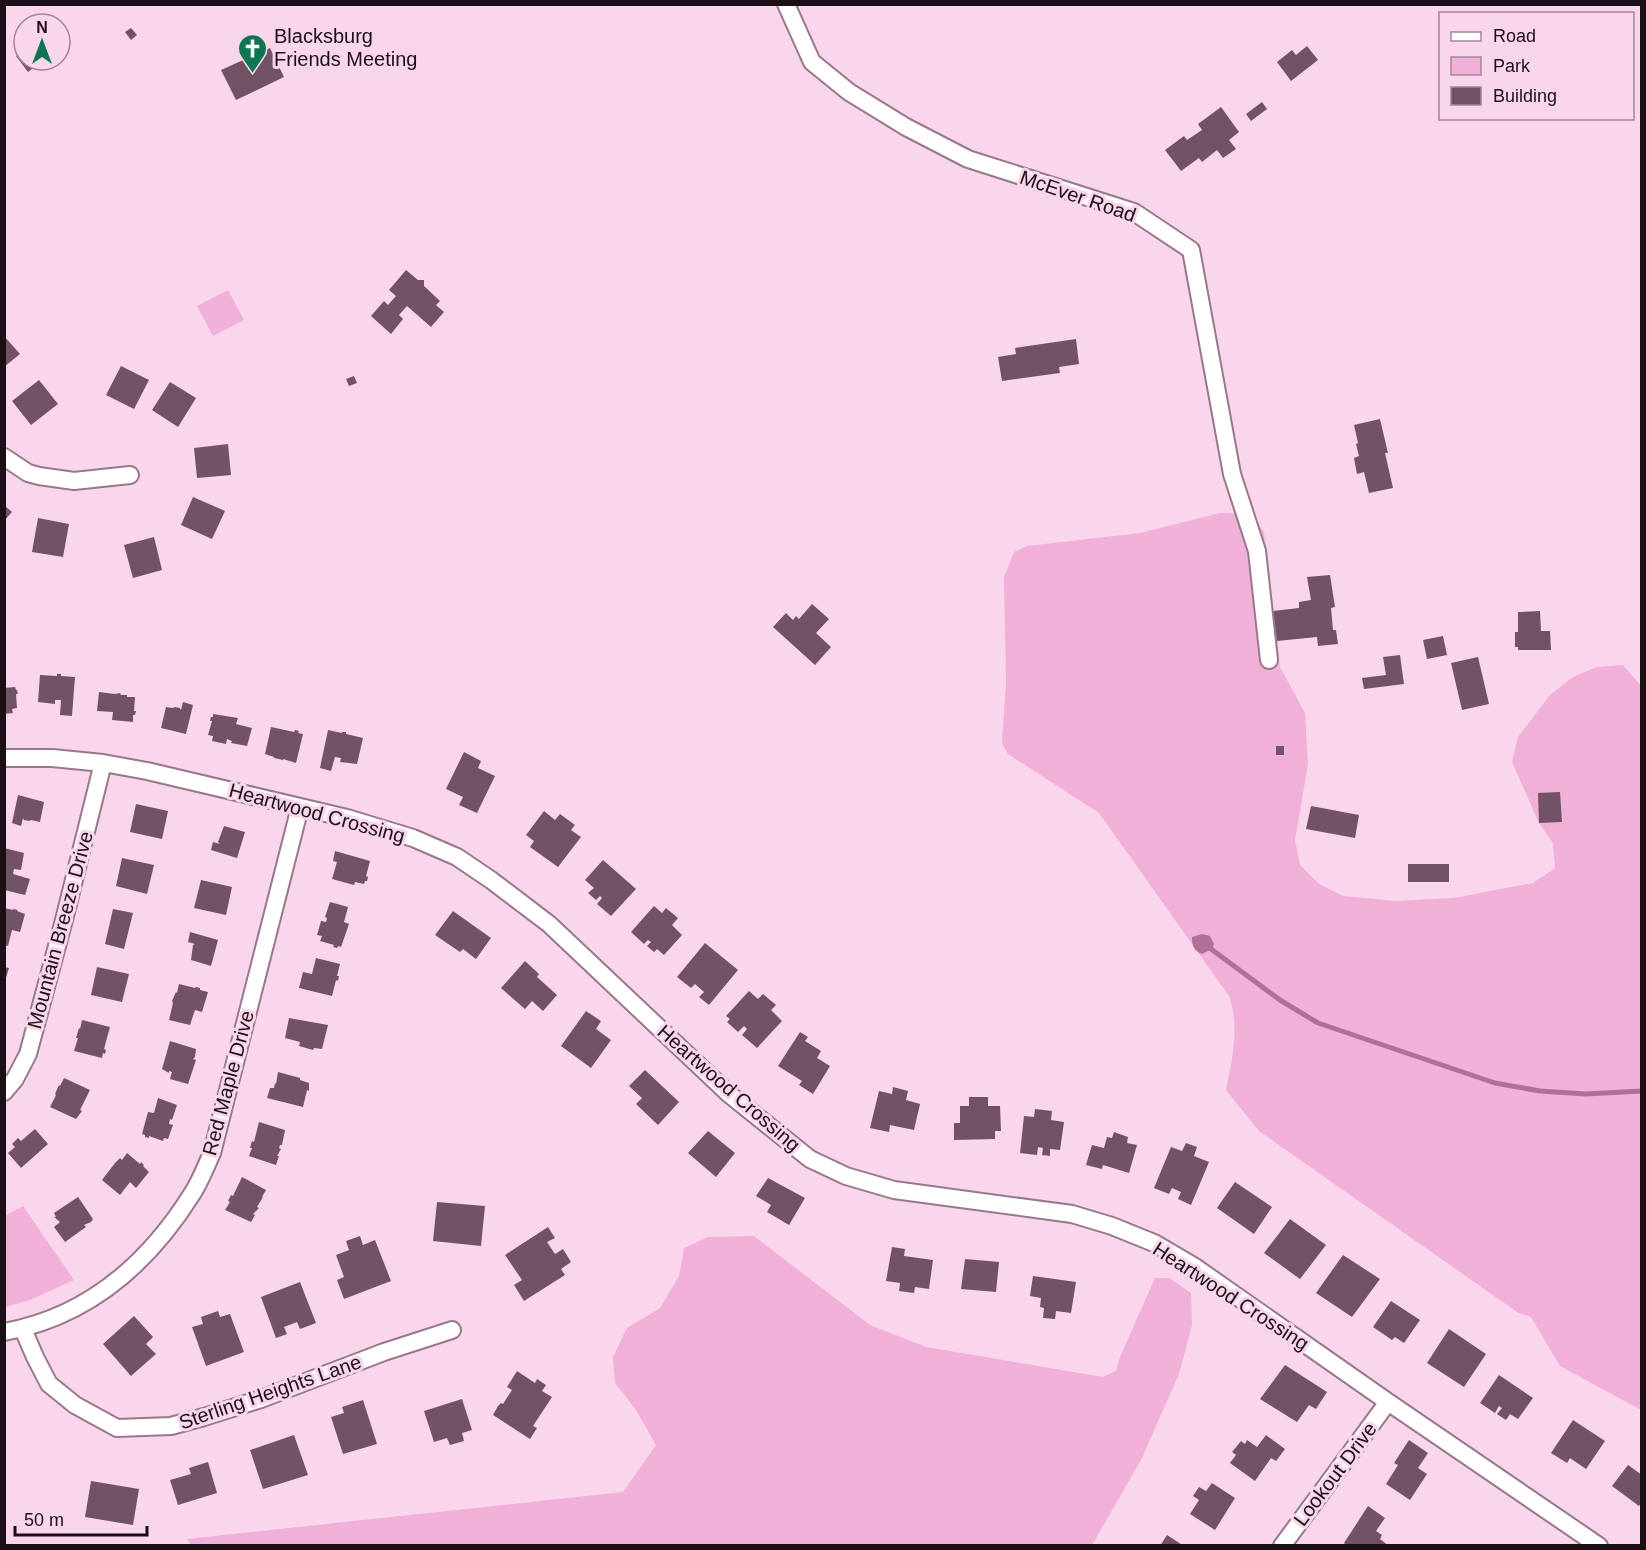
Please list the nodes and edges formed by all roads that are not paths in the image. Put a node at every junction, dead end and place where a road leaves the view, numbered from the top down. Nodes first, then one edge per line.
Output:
1 (786, 4) edge
2 (4, 458) edge
3 (130, 475) dead end
4 (1269, 660) dead end
5 (4, 759) edge
6 (103, 763) junction
7 (300, 807) junction
8 (4, 1092) edge
9 (23, 1329) junction
10 (452, 1330) dead end
11 (4, 1332) edge
12 (1388, 1402) junction
13 (1282, 1545) edge
14 (1599, 1545) edge

1 - 4 street, McEver Road
2 - 3 street
5 - 6 street, Heartwood Crossing
6 - 7 street, Heartwood Crossing
6 - 8 street, Mountain Breeze Drive
7 - 9 street, Red Maple Drive
7 - 12 street, Heartwood Crossing
9 - 10 street, Sterling Heights Lane
9 - 11 street, Red Maple Drive
12 - 13 street, Lookout Drive
12 - 14 street, Heartwood Crossing

